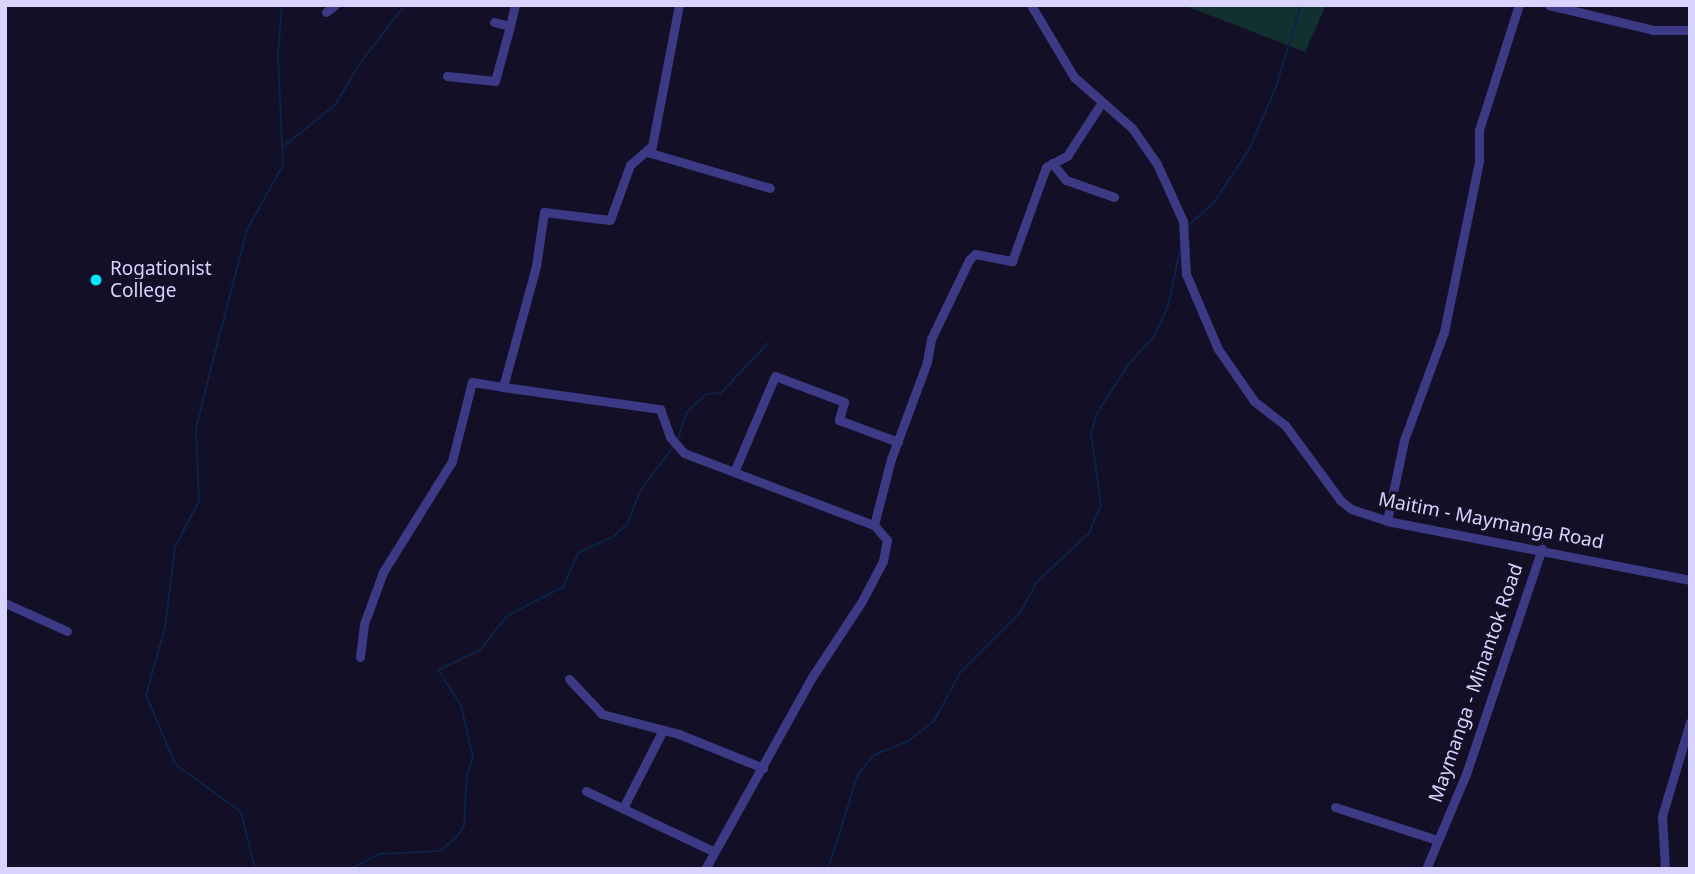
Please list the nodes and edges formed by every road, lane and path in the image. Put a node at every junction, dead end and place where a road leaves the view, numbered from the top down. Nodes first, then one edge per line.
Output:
1 (515, 5) edge
2 (679, 5) edge
3 (1031, 5) edge
4 (1519, 5) edge
5 (1549, 5) edge
6 (494, 22) dead end
7 (510, 26) junction
8 (1690, 30) edge
9 (447, 76) dead end
10 (1102, 102) junction
11 (647, 152) junction
12 (1052, 163) junction
13 (770, 188) dead end
14 (1114, 197) dead end
15 (503, 387) junction
16 (898, 442) junction
17 (734, 471) junction
18 (1387, 521) junction
19 (874, 525) junction
20 (1542, 548) junction
21 (1690, 580) edge
22 (5, 603) edge
23 (67, 631) dead end
24 (360, 657) dead end
25 (569, 679) dead end
26 (1690, 722) edge
27 (663, 730) junction
28 (763, 768) junction
29 (586, 791) dead end
30 (1335, 807) dead end
31 (623, 808) junction
32 (1437, 840) junction
33 (713, 850) junction
34 (705, 869) edge
35 (1426, 869) edge
36 (1665, 869) edge

1 - 7 street
2 - 11 street
3 - 10 street, Maitim - Maymanga Road
4 - 18 street
5 - 8 street
6 - 7 street
7 - 9 street
10 - 12 street
10 - 18 street, Maitim - Maymanga Road
11 - 13 street
11 - 15 street
12 - 14 street
12 - 16 street
15 - 17 street
15 - 24 street
16 - 17 street
16 - 19 street
17 - 19 street
18 - 20 street, Maitim - Maymanga Road
19 - 28 street
20 - 21 street, Maitim - Maymanga Road
20 - 32 street, Maymanga - Minantok Road
22 - 23 street
25 - 27 street
26 - 36 street
27 - 28 street
27 - 31 street
28 - 33 street
29 - 31 street
30 - 32 street
31 - 33 street
32 - 35 street, Maymanga - Minantok Road
33 - 34 street

